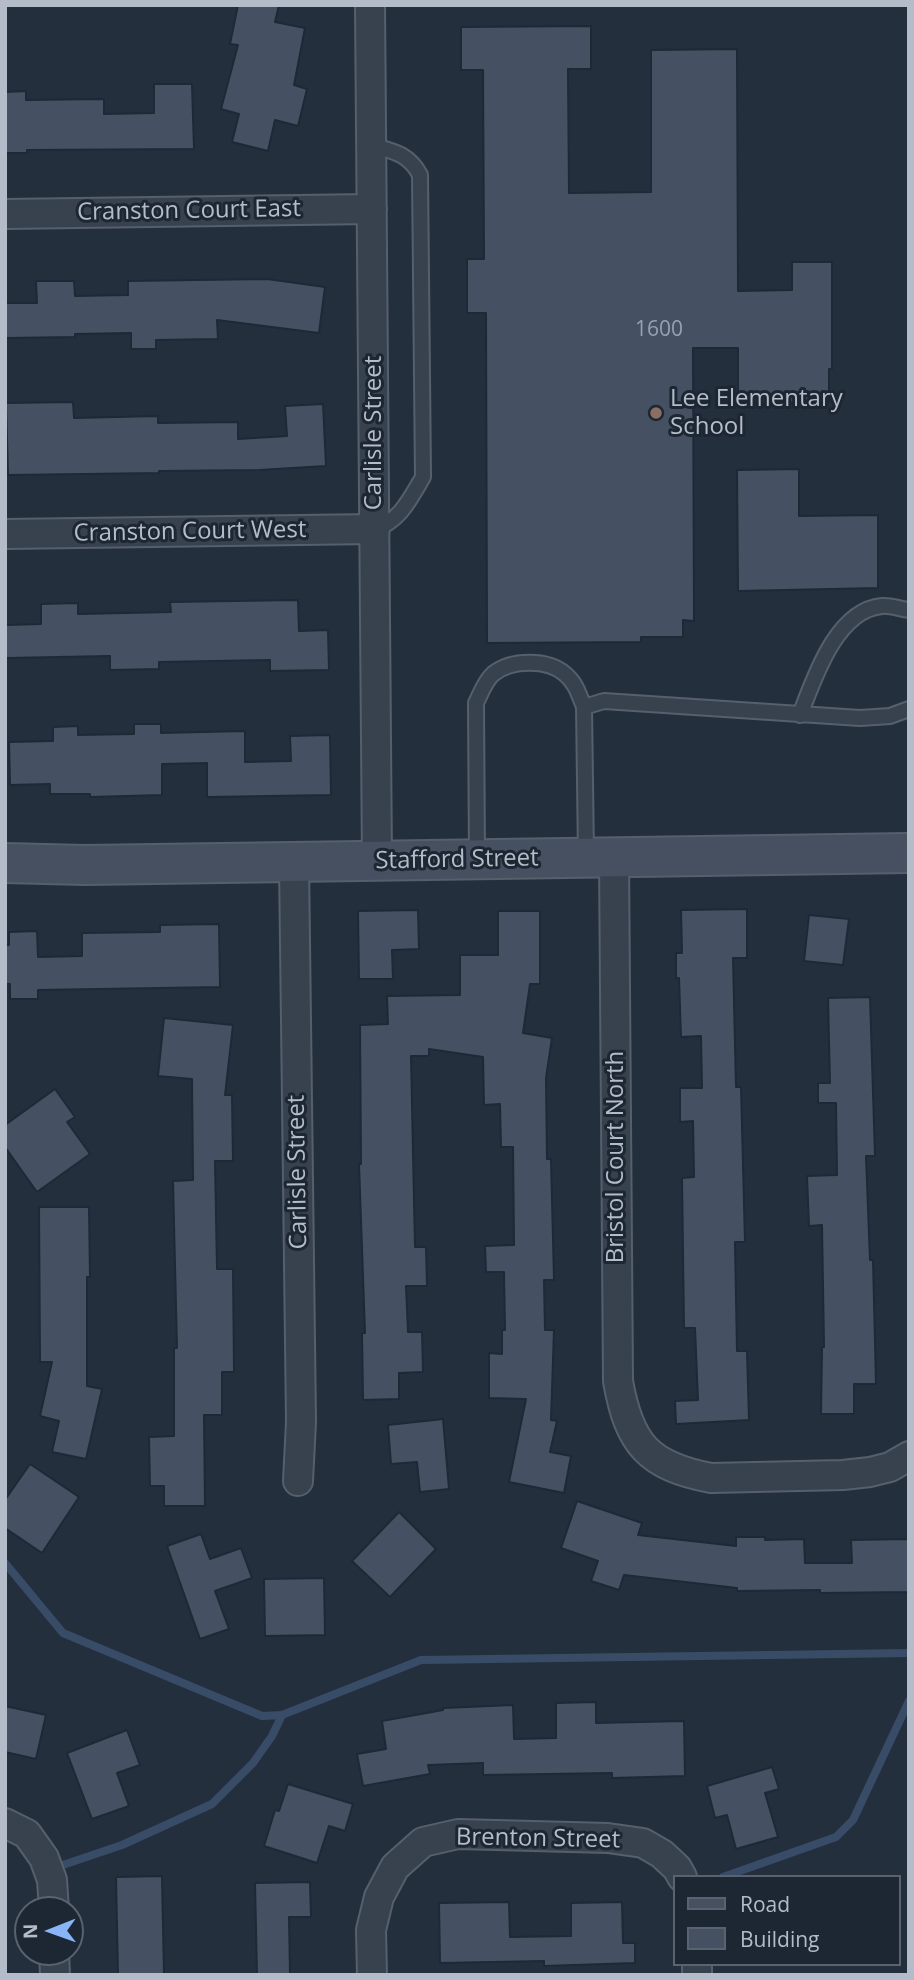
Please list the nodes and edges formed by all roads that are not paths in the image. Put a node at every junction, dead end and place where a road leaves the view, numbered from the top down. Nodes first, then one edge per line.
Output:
1 (370, 5) edge
2 (372, 145) junction
3 (372, 209) junction
4 (5, 214) edge
5 (375, 529) junction
6 (5, 534) edge
7 (909, 610) edge
8 (584, 707) junction
9 (909, 709) edge
10 (800, 715) junction
11 (909, 853) edge
12 (600, 858) junction
13 (477, 859) junction
14 (377, 861) junction
15 (294, 862) junction
16 (5, 863) edge
17 (909, 1456) edge
18 (298, 1481) dead end
19 (5, 1823) edge
20 (681, 1875) edge
21 (53, 1896) edge
22 (372, 1975) edge

1 - 2 street, Carlisle Street
2 - 3 street, Carlisle Street
2 - 5 lane
3 - 4 street, Cranston Court East
3 - 5 street, Carlisle Street
5 - 6 street, Cranston Court West
5 - 14 street, Carlisle Street
7 - 10 lane
8 - 10 lane
8 - 12 lane
8 - 13 lane
9 - 10 lane
11 - 12 street, Stafford Street
12 - 13 street, Stafford Street
12 - 17 street, Bristol Court North
13 - 14 street, Stafford Street
14 - 15 street, Stafford Street
15 - 16 street, Stafford Street
15 - 18 street, Carlisle Street
19 - 21 street
20 - 22 street, Brenton Street

